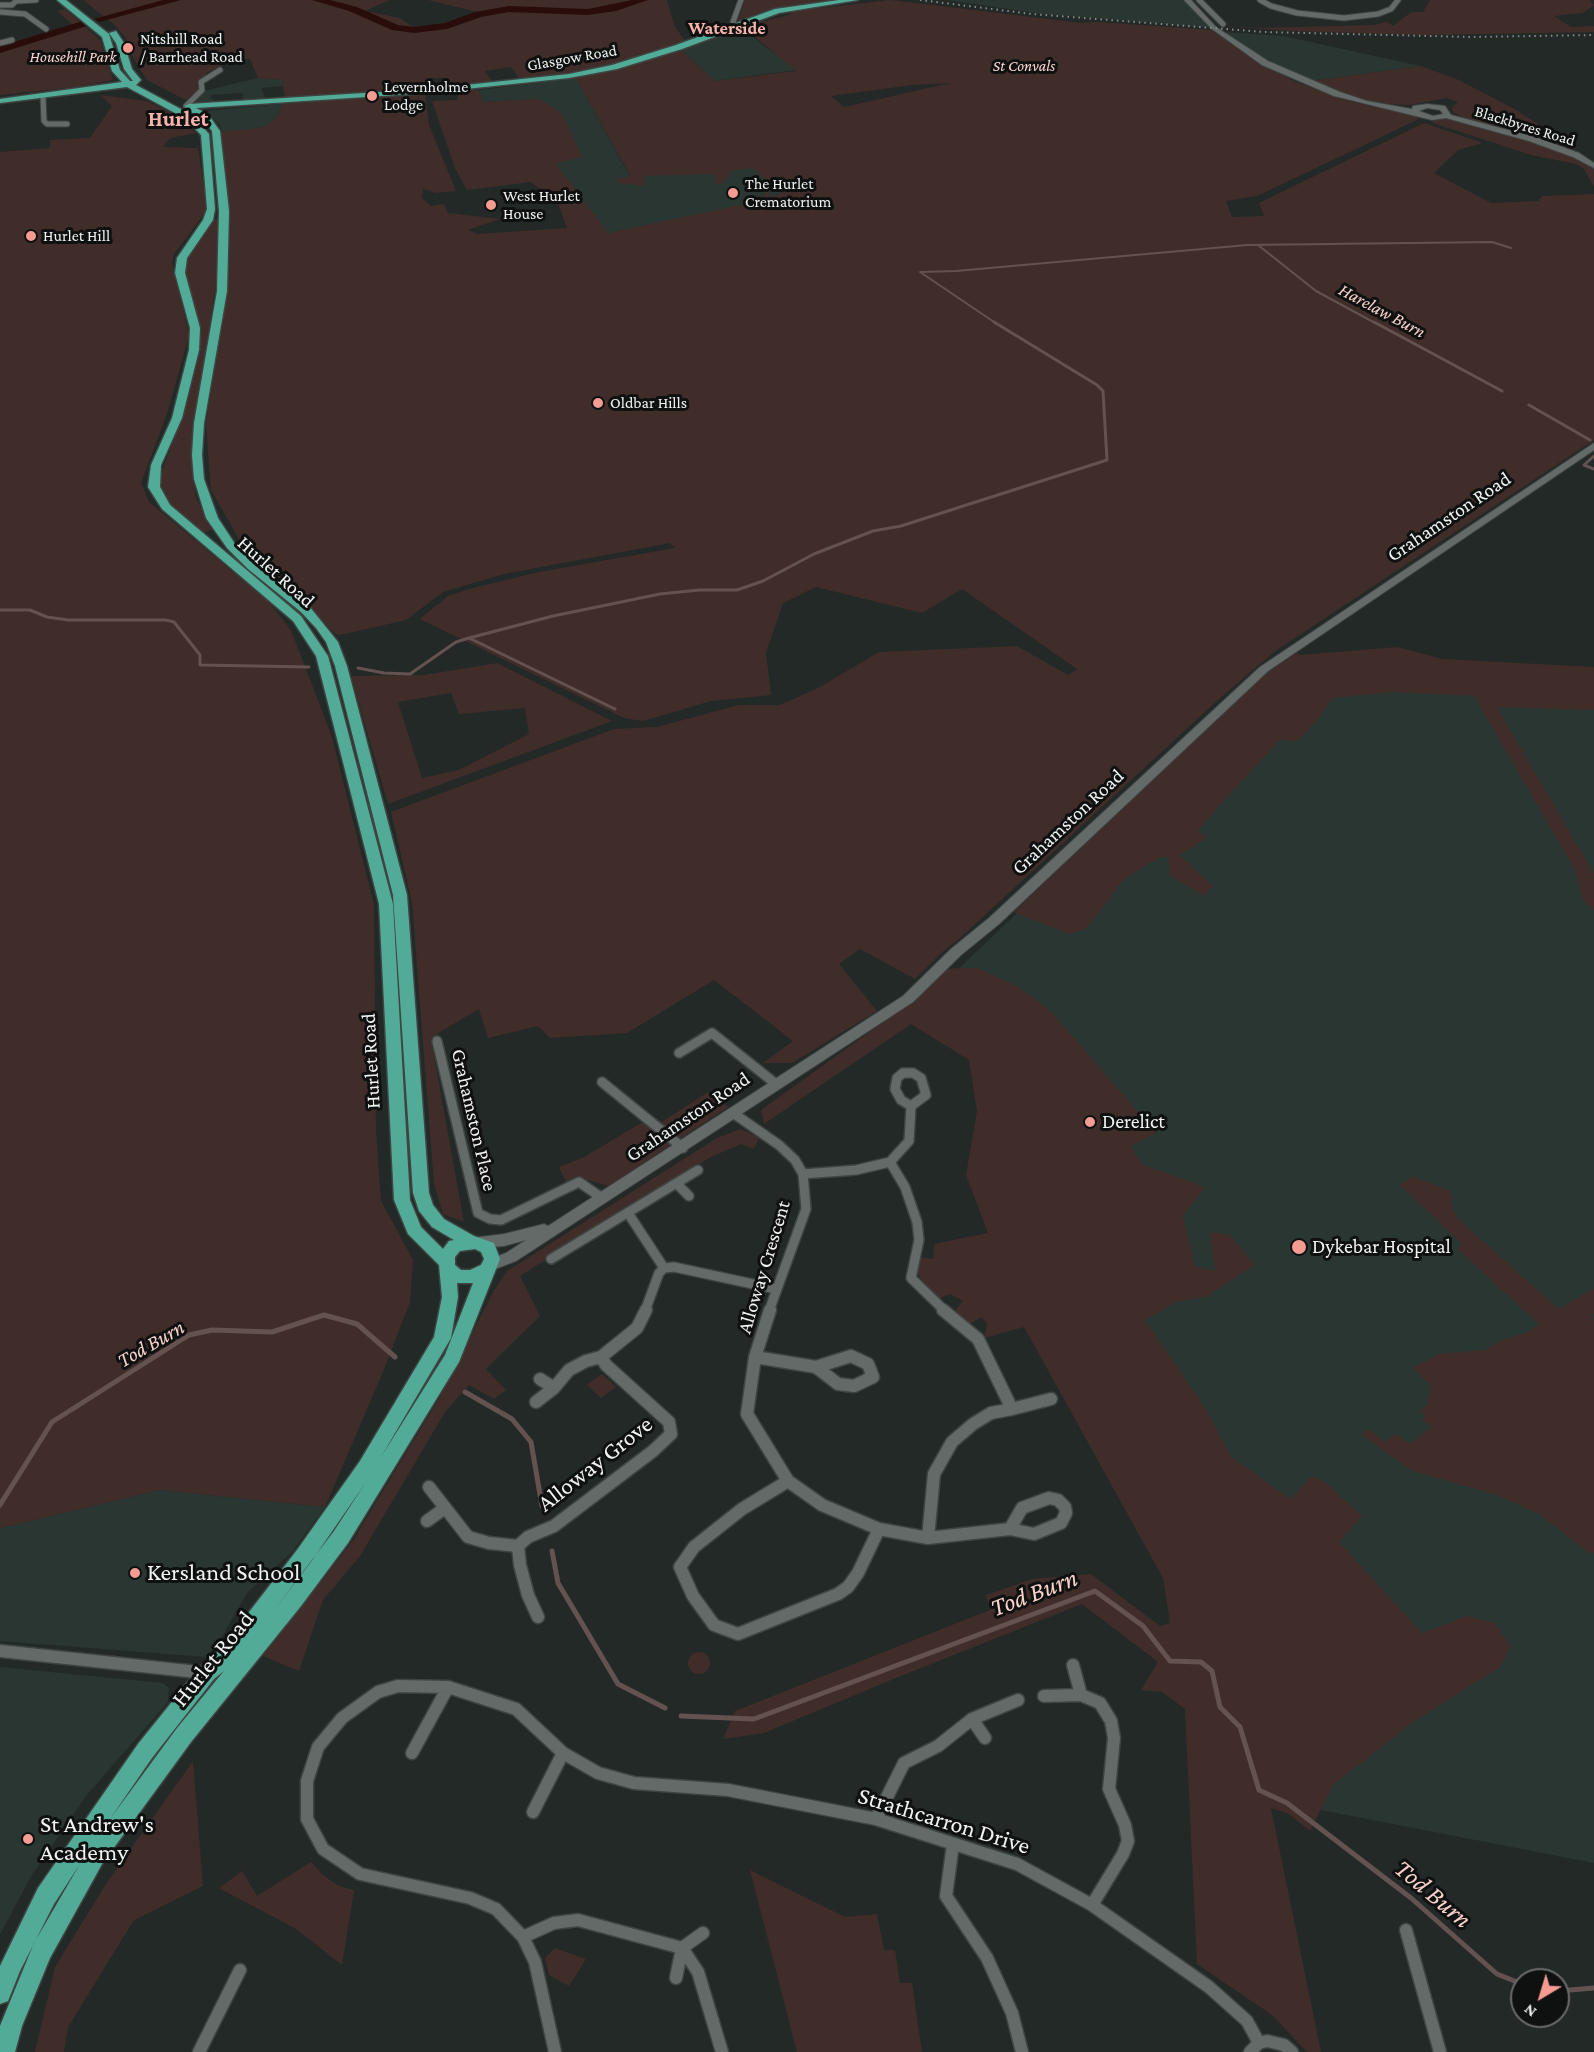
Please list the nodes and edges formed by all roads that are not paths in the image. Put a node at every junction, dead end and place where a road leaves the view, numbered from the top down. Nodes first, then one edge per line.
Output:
1 (36, 0) edge
2 (61, 0) edge
3 (71, 0) edge
4 (741, 0) edge
5 (854, 0) edge
6 (1187, 0) edge
7 (1199, 0) edge
8 (1260, 0) edge
9 (1398, 0) edge
10 (18, 1) edge
11 (1, 8) edge
12 (34, 19) junction
13 (20, 22) dead end
14 (1223, 22) dead end
15 (46, 28) dead end
16 (734, 28) junction
17 (104, 30) junction
18 (12, 40) dead end
19 (0, 43) edge
20 (219, 70) dead end
21 (132, 81) junction
22 (78, 91) junction
23 (66, 94) junction
24 (43, 97) junction
25 (4, 99) edge
26 (154, 100) junction
27 (183, 109) junction
28 (1415, 112) junction
29 (1445, 112) junction
30 (67, 124) dead end
31 (1594, 166) edge
32 (1594, 446) edge
33 (437, 1041) dead end
34 (679, 1053) dead end
35 (602, 1082) dead end
36 (776, 1084) junction
37 (911, 1106) dead end
38 (733, 1113) junction
39 (683, 1148) junction
40 (890, 1162) junction
41 (698, 1170) dead end
42 (803, 1174) junction
43 (677, 1184) junction
44 (689, 1196) dead end
45 (602, 1198) junction
46 (628, 1213) junction
47 (566, 1221) junction
48 (474, 1242) junction
49 (551, 1259) dead end
50 (446, 1265) junction
51 (488, 1268) junction
52 (664, 1268) junction
53 (776, 1289) junction
54 (601, 1357) junction
55 (755, 1357) junction
56 (816, 1367) junction
57 (540, 1379) dead end
58 (554, 1388) junction
59 (1051, 1399) dead end
60 (536, 1402) dead end
61 (1012, 1408) junction
62 (788, 1480) junction
63 (429, 1487) dead end
64 (445, 1508) junction
65 (427, 1521) dead end
66 (879, 1529) junction
67 (1010, 1529) junction
68 (928, 1538) junction
69 (518, 1546) junction
70 (538, 1617) dead end
71 (0, 1651) edge
72 (1073, 1665) dead end
73 (207, 1673) junction
74 (448, 1687) junction
75 (1081, 1695) junction
76 (1044, 1696) dead end
77 (1018, 1700) dead end
78 (972, 1719) junction
79 (985, 1738) dead end
80 (412, 1753) dead end
81 (563, 1754) junction
82 (533, 1812) dead end
83 (876, 1819) junction
84 (953, 1844) junction
85 (1092, 1905) junction
86 (1406, 1930) dead end
87 (703, 1933) dead end
88 (524, 1937) junction
89 (682, 1948) junction
90 (240, 1970) dead end
91 (676, 1978) dead end
92 (0, 1993) edge
93 (1255, 2048) edge
94 (4, 2052) edge
95 (199, 2052) edge
96 (555, 2052) edge
97 (722, 2052) edge
98 (1022, 2052) edge
99 (1292, 2052) edge
100 (1440, 2052) edge

1 - 10 street
2 - 17 main road
3 - 17 main road
4 - 16 street
5 - 16 main road, Glasgow Road
6 - 28 main road
7 - 14 street
8 - 9 street
10 - 11 street
11 - 12 street
12 - 13 street
12 - 15 street
16 - 27 main road, Glasgow Road
17 - 21 main road
18 - 19 street
20 - 27 street
21 - 22 main road
21 - 26 main road, Hurlet Road
21 - 27 main road, Hurlet Road
22 - 23 main road
22 - 25 main road
23 - 24 main road
23 - 26 main road
24 - 25 main road
24 - 30 street
26 - 27 main road, Hurlet Road
27 - 48 main road, Hurlet Road
27 - 50 main road, Hurlet Road
28 - 29 main road
28 - 29 main road
29 - 31 main road, Blackbyres Road
32 - 36 main road, Grahamston Road
33 - 45 street, Grahamston Place
34 - 36 street
35 - 39 street
36 - 38 main road, Grahamston Road
37 - 40 street
38 - 39 main road, Grahamston Road
38 - 42 street
39 - 45 main road, Grahamston Road
40 - 42 street
40 - 61 street
41 - 43 street
42 - 53 street, Alloway Crescent
43 - 44 street
43 - 46 street
45 - 47 main road, Grahamston Road
46 - 49 street
46 - 52 street
47 - 48 main road, Grahamston Road
47 - 51 main road, Grahamston Road
48 - 50 main road
48 - 51 main road
50 - 51 main road
50 - 73 main road, Hurlet Road
51 - 94 main road, Hurlet Road
52 - 53 street
52 - 54 street
53 - 55 street, Alloway Crescent
54 - 58 street
54 - 69 street, Alloway Grove
55 - 56 street, Alloway Crescent
55 - 62 street, Alloway Crescent
56 - 56 street, Alloway Crescent
57 - 58 street
58 - 60 street
59 - 61 street
61 - 68 street
62 - 66 street, Alloway Crescent
62 - 66 street
63 - 64 street
64 - 65 street
64 - 69 street
66 - 68 street, Alloway Crescent
67 - 67 street, Alloway Crescent
67 - 68 street, Alloway Crescent
69 - 70 street
71 - 73 street
72 - 75 street
73 - 92 main road, Hurlet Road
74 - 80 street
74 - 81 street, Strathcarron Drive
74 - 88 street, Strathcarron Drive
75 - 76 street
75 - 85 street
77 - 78 street
78 - 79 street
78 - 83 street
81 - 82 street
81 - 83 street, Strathcarron Drive
83 - 84 street, Strathcarron Drive
84 - 85 street, Strathcarron Drive
84 - 98 street
85 - 93 street, Strathcarron Drive
86 - 100 street
87 - 89 street
88 - 89 street
88 - 96 street, Strathcarron Drive
89 - 91 street
89 - 97 street
90 - 95 street
93 - 99 street

